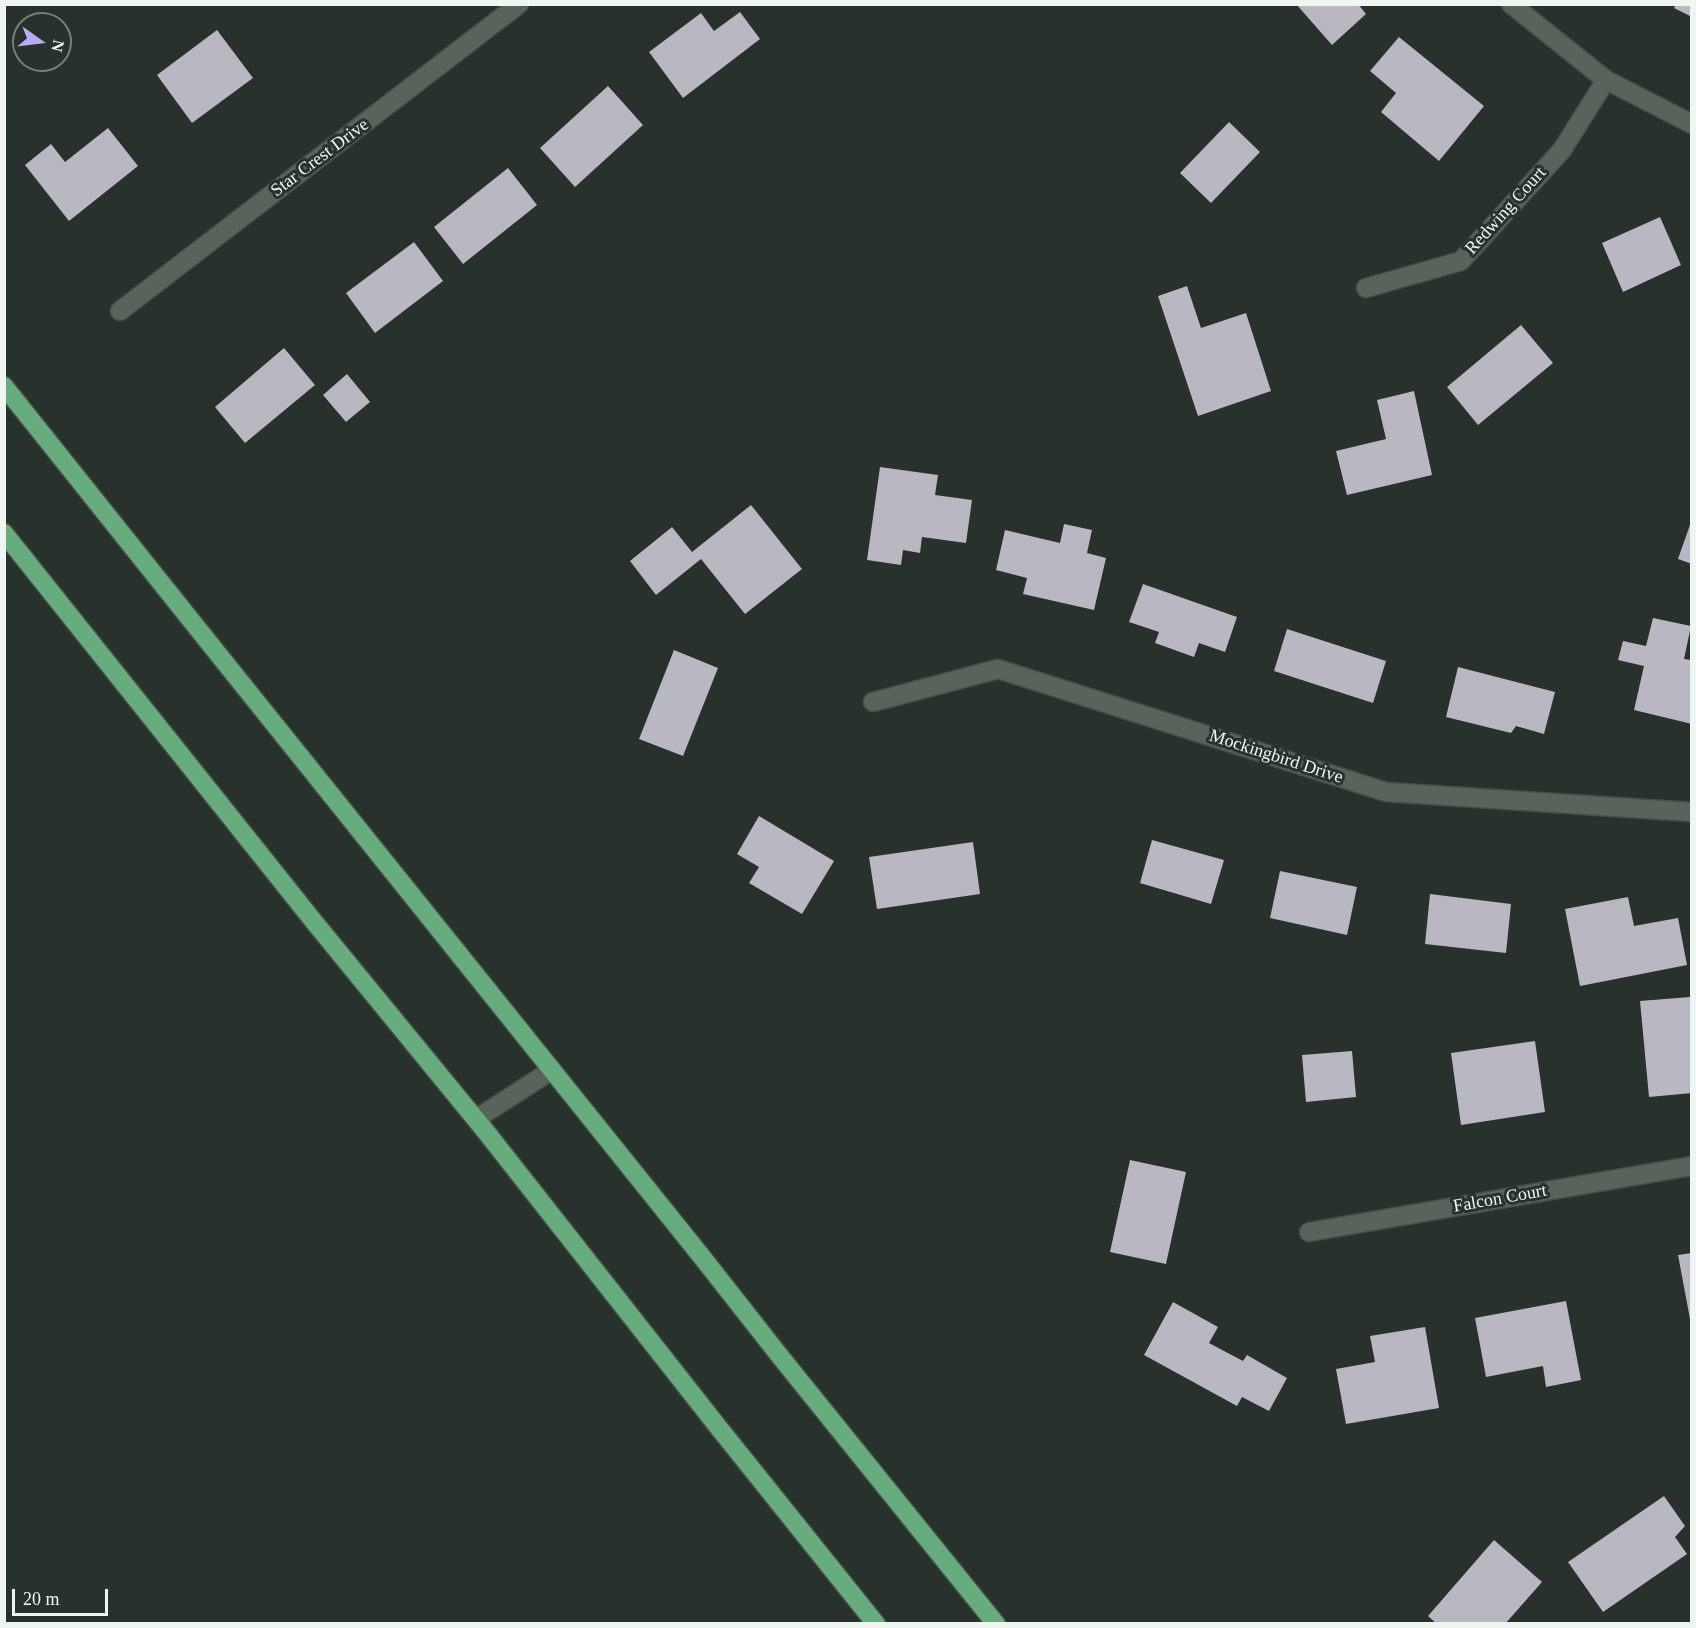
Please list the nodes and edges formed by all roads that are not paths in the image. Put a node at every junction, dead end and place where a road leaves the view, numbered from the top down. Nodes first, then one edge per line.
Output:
1 (519, 4) edge
2 (1511, 4) edge
3 (1605, 80) junction
4 (1692, 124) edge
5 (1366, 288) dead end
6 (120, 310) dead end
7 (4, 386) edge
8 (4, 533) edge
9 (873, 702) dead end
10 (1692, 812) edge
11 (552, 1070) junction
12 (476, 1119) junction
13 (1692, 1166) edge
14 (1310, 1232) dead end
15 (876, 1623) edge
16 (996, 1623) edge

1 - 6 street, Star Crest Drive
2 - 3 street
3 - 4 street
3 - 5 street, Redwing Court
7 - 11 highway
8 - 12 highway
9 - 10 street, Mockingbird Drive
11 - 12 street
11 - 16 highway
12 - 15 highway
13 - 14 street, Falcon Court

